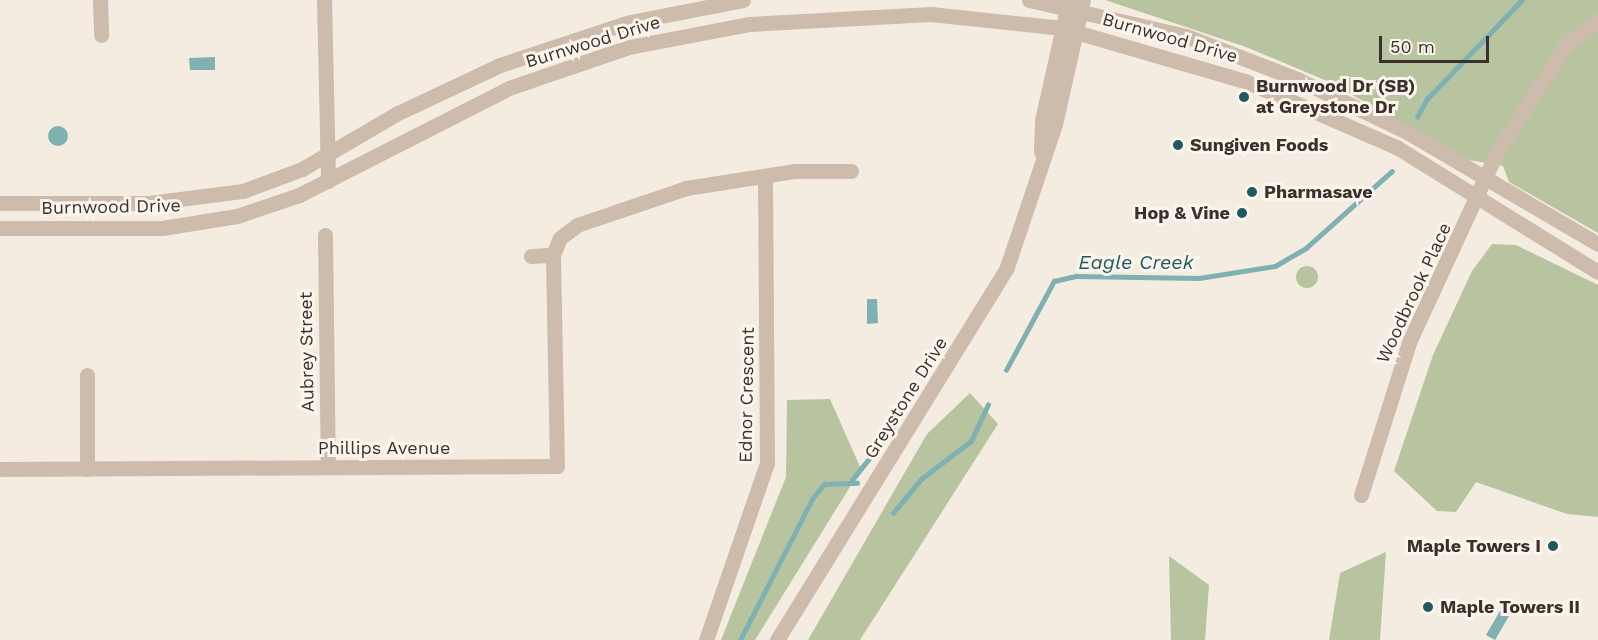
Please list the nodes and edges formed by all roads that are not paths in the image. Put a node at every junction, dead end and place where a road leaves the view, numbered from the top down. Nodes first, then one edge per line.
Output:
1 (100, 0) edge
2 (324, 0) edge
3 (743, 0) edge
4 (1029, 0) edge
5 (1075, 3) edge
6 (1598, 20) edge
7 (1069, 30) junction
8 (101, 35) dead end
9 (326, 154) junction
10 (851, 171) dead end
11 (765, 176) junction
12 (1486, 178) junction
13 (328, 181) junction
14 (1476, 201) junction
15 (0, 203) edge
16 (0, 228) edge
17 (325, 236) dead end
18 (1598, 244) edge
19 (553, 255) junction
20 (531, 256) dead end
21 (1598, 272) edge
22 (87, 375) dead end
23 (328, 467) junction
24 (0, 469) edge
25 (87, 469) junction
26 (1361, 495) dead end
27 (706, 640) edge
28 (777, 640) edge

1 - 8 street
2 - 9 street
3 - 9 street, Burnwood Drive
4 - 5 street, Burnwood Drive
5 - 7 street, Greystone Drive
5 - 12 street, Burnwood Drive
6 - 12 street, Woodbrook Place
7 - 13 street, Burnwood Drive
7 - 14 street, Burnwood Drive
7 - 28 street, Greystone Drive
9 - 13 street
9 - 15 street, Burnwood Drive
10 - 11 street
11 - 19 street
11 - 27 street, Ednor Crescent
12 - 14 street, Woodbrook Place
12 - 18 street
13 - 16 street, Burnwood Drive
14 - 21 street
14 - 26 street, Woodbrook Place
17 - 23 street, Aubrey Street
19 - 20 street
19 - 23 street, Phillips Avenue
22 - 25 street
23 - 25 street, Phillips Avenue
24 - 25 street, Phillips Avenue

